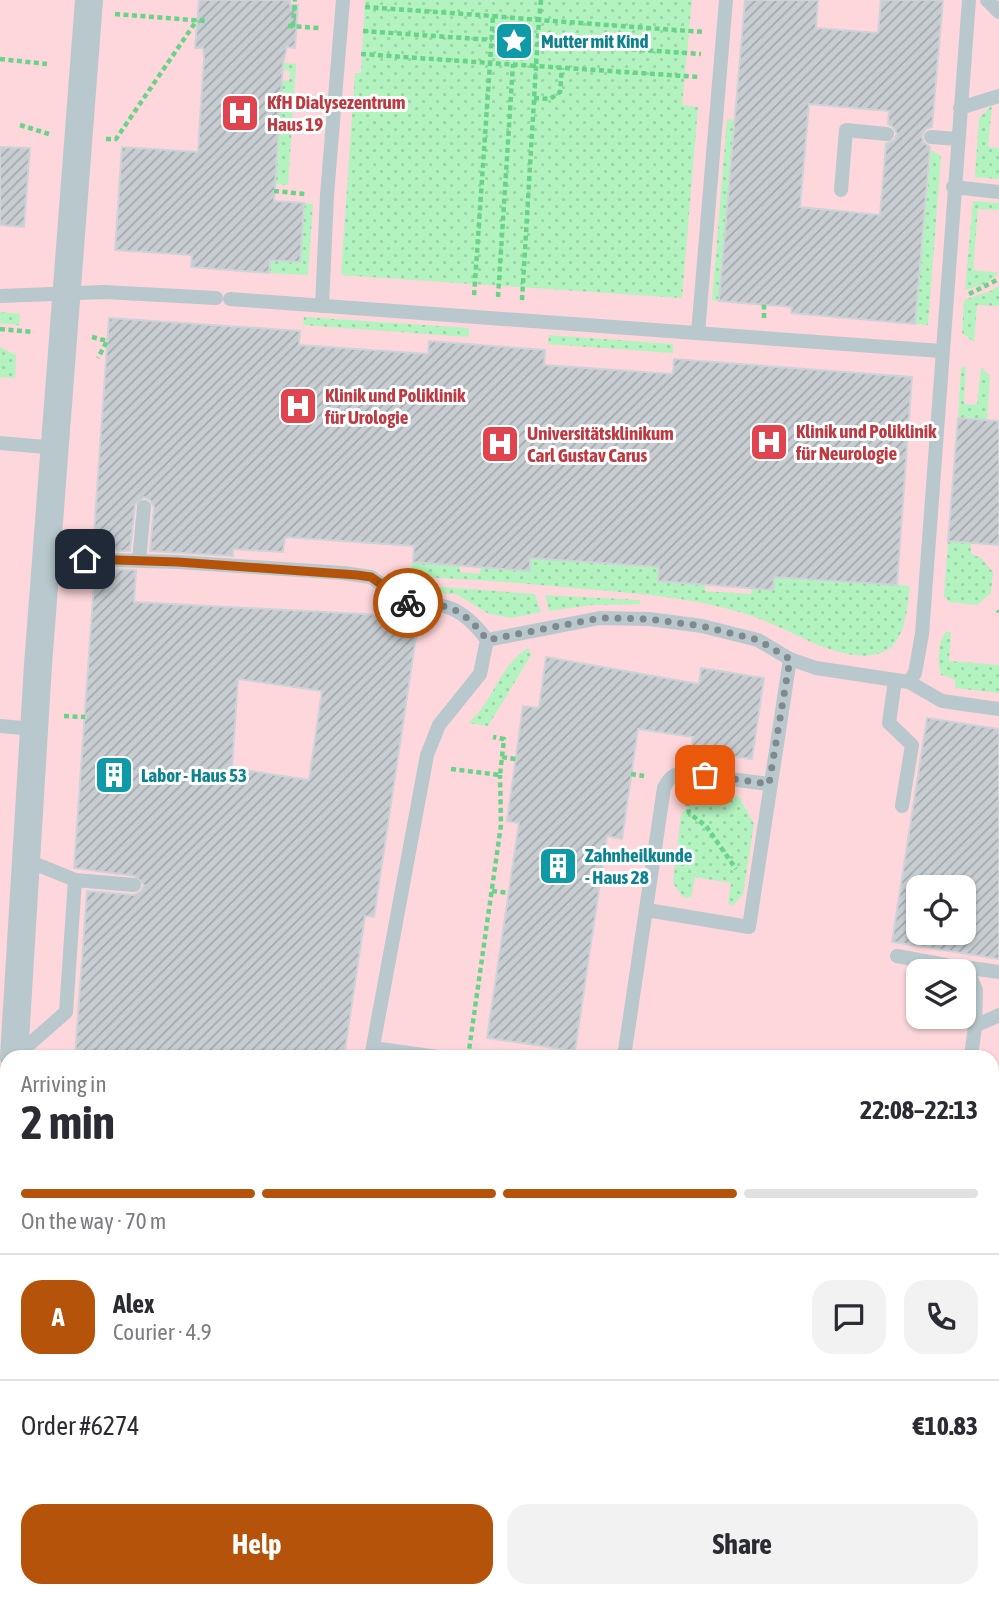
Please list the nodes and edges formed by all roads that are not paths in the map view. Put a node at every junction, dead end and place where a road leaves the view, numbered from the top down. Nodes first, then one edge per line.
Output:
1 (726, 0) edge
2 (969, 0) edge
3 (986, 0) edge
4 (343, 3) edge
5 (89, 6) edge
6 (999, 12) edge
7 (999, 96) edge
8 (960, 108) junction
9 (887, 134) dead end
10 (931, 137) dead end
11 (958, 139) junction
12 (953, 187) junction
13 (841, 190) dead end
14 (999, 192) edge
15 (68, 294) junction
16 (0, 296) edge
17 (322, 306) junction
18 (698, 333) junction
19 (941, 351) junction
20 (0, 443) edge
21 (56, 448) junction
22 (144, 507) dead end
23 (47, 558) junction
24 (139, 561) junction
25 (487, 640) junction
26 (790, 659) junction
27 (902, 681) junction
28 (999, 709) edge
29 (0, 726) edge
30 (34, 729) junction
31 (769, 784) junction
32 (902, 806) dead end
33 (26, 860) junction
34 (75, 880) junction
35 (134, 884) dead end
36 (647, 910) junction
37 (897, 956) dead end
38 (913, 959) edge
39 (976, 969) edge
40 (999, 972) edge
41 (9, 986) edge
42 (999, 1015) edge
43 (976, 1026) edge
44 (975, 1029) edge
45 (14, 1050) edge
46 (23, 1050) edge
47 (373, 1050) edge
48 (625, 1050) edge
49 (972, 1050) edge

1 - 18 lane
2 - 8 lane
3 - 6 lane
4 - 17 lane
5 - 15 street
7 - 8 lane
8 - 11 lane
9 - 13 lane
10 - 11 lane
11 - 12 lane
12 - 14 lane
12 - 19 lane
15 - 16 lane
15 - 17 lane
15 - 21 street
17 - 18 lane
18 - 19 lane
19 - 27 lane
20 - 21 lane
21 - 23 street
22 - 24 lane
23 - 24 lane
23 - 30 street
24 - 25 lane
25 - 26 lane
25 - 47 lane
26 - 27 lane
26 - 31 lane
27 - 28 lane
27 - 32 lane
29 - 30 lane
30 - 33 street
31 - 36 lane
31 - 36 lane
33 - 34 lane
33 - 41 street
34 - 35 lane
34 - 46 lane
36 - 48 lane
37 - 38 lane
39 - 40 lane
41 - 45 street
42 - 43 lane
44 - 49 lane

